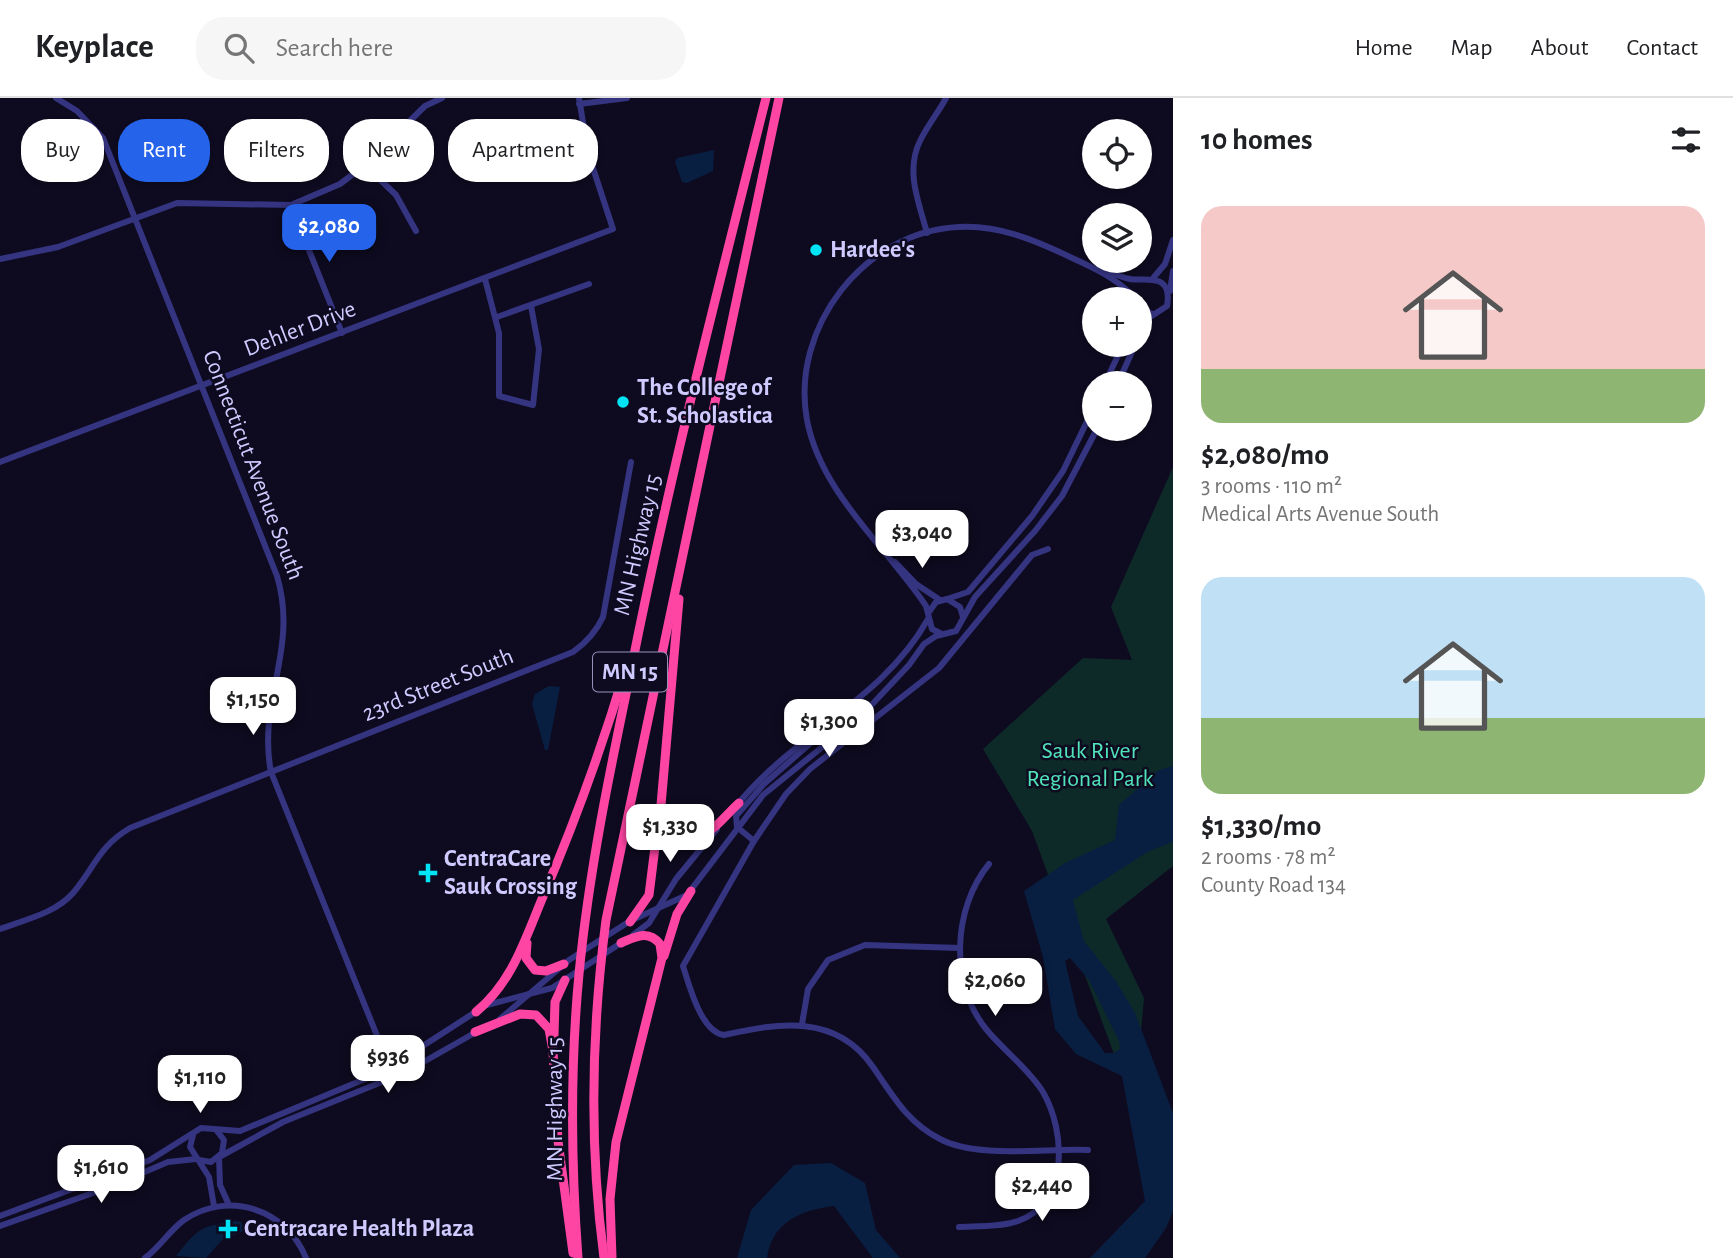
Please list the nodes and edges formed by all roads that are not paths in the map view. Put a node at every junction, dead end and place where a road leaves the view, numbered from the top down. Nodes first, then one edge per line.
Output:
1 (56, 98) edge
2 (442, 98) edge
3 (627, 98) edge
4 (766, 98) edge
5 (779, 98) edge
6 (946, 98) edge
7 (579, 101) edge
8 (412, 119) edge
9 (343, 182) edge
10 (383, 182) edge
11 (291, 205) junction
12 (135, 217) junction
13 (415, 231) dead end
14 (927, 233) junction
15 (1173, 240) edge
16 (0, 259) edge
17 (1082, 263) edge
18 (1173, 271) edge
19 (1100, 273) edge
20 (1115, 273) edge
21 (1154, 277) junction
22 (485, 279) junction
23 (1142, 280) junction
24 (589, 284) dead end
25 (1118, 287) edge
26 (1138, 287) edge
27 (1170, 300) junction
28 (531, 306) junction
29 (1152, 312) edge
30 (1155, 313) junction
31 (1152, 315) edge
32 (497, 317) junction
33 (342, 333) junction
34 (203, 387) junction
35 (1082, 432) edge
36 (1091, 441) edge
37 (0, 463) edge
38 (631, 463) dead end
39 (686, 541) junction
40 (1048, 549) dead end
41 (891, 559) junction
42 (646, 591) junction
43 (944, 600) junction
44 (964, 617) junction
45 (928, 618) junction
46 (946, 635) junction
47 (829, 724) junction
48 (271, 772) junction
49 (663, 776) junction
50 (738, 803) junction
51 (737, 827) junction
52 (754, 841) junction
53 (989, 864) dead end
54 (691, 891) junction
55 (656, 911) junction
56 (533, 921) junction
57 (630, 922) junction
58 (0, 929) edge
59 (618, 945) junction
60 (960, 948) junction
61 (567, 962) junction
62 (661, 964) junction
63 (567, 979) junction
64 (527, 994) junction
65 (475, 1012) junction
66 (802, 1024) junction
67 (475, 1032) junction
68 (553, 1053) junction
69 (390, 1069) junction
70 (215, 1129) junction
71 (194, 1134) junction
72 (1057, 1148) junction
73 (1088, 1150) dead end
74 (220, 1156) junction
75 (197, 1159) junction
76 (229, 1205) junction
77 (214, 1206) junction
78 (0, 1216) edge
79 (0, 1226) edge
80 (959, 1227) dead end
81 (145, 1258) edge
82 (306, 1258) edge
83 (576, 1258) edge
84 (604, 1258) edge
85 (612, 1258) edge

1 - 12 street, Connecticut Avenue South
2 - 8 street
3 - 7 street
4 - 42 highway, MN Highway 15 / MN 15
5 - 39 highway, MN Highway 15 / MN 15
6 - 14 street
7 - 22 street, Dehler Drive
9 - 11 street
10 - 13 street
11 - 12 street
11 - 33 street
12 - 16 street
12 - 34 street, Connecticut Avenue South
14 - 17 street
14 - 41 street
15 - 21 street
18 - 27 street
19 - 25 street
20 - 23 street
21 - 23 street
21 - 27 street
22 - 32 street
22 - 33 street, Dehler Drive
23 - 26 street
24 - 28 street
27 - 30 street
28 - 32 street
28 - 32 street
29 - 30 street
30 - 31 street
33 - 34 street, Dehler Drive
34 - 37 street, Dehler Drive
34 - 48 street, Connecticut Avenue South
35 - 43 street
36 - 44 street
38 - 48 street, 23rd Street South
39 - 49 highway
39 - 84 highway, MN Highway 15 / MN 15
40 - 52 street
41 - 43 street
41 - 45 street
42 - 56 highway
42 - 83 highway, MN Highway 15 / MN 15
43 - 44 street
43 - 45 street
44 - 46 street
45 - 46 street
45 - 47 street
46 - 51 street
47 - 50 street
47 - 51 street
48 - 58 street, 23rd Street South
48 - 69 street, Connecticut Avenue South
49 - 50 highway
49 - 57 highway
50 - 55 street
51 - 52 street
51 - 54 street
52 - 66 street
53 - 60 street
54 - 55 street
54 - 62 highway
55 - 57 street
55 - 59 street
56 - 61 highway
56 - 65 highway
57 - 61 street
59 - 62 highway
59 - 63 street
60 - 66 street
60 - 72 street
61 - 64 street
62 - 85 highway
63 - 64 street
63 - 68 highway
64 - 65 street
64 - 67 street
65 - 69 street
66 - 72 street
67 - 68 highway
67 - 74 street
68 - 83 highway
69 - 70 street
70 - 71 street
70 - 74 street
71 - 75 street
71 - 78 street
72 - 73 street
72 - 80 street
74 - 75 street
74 - 76 street
75 - 77 street
75 - 79 street
76 - 77 street
76 - 82 street
77 - 81 street

